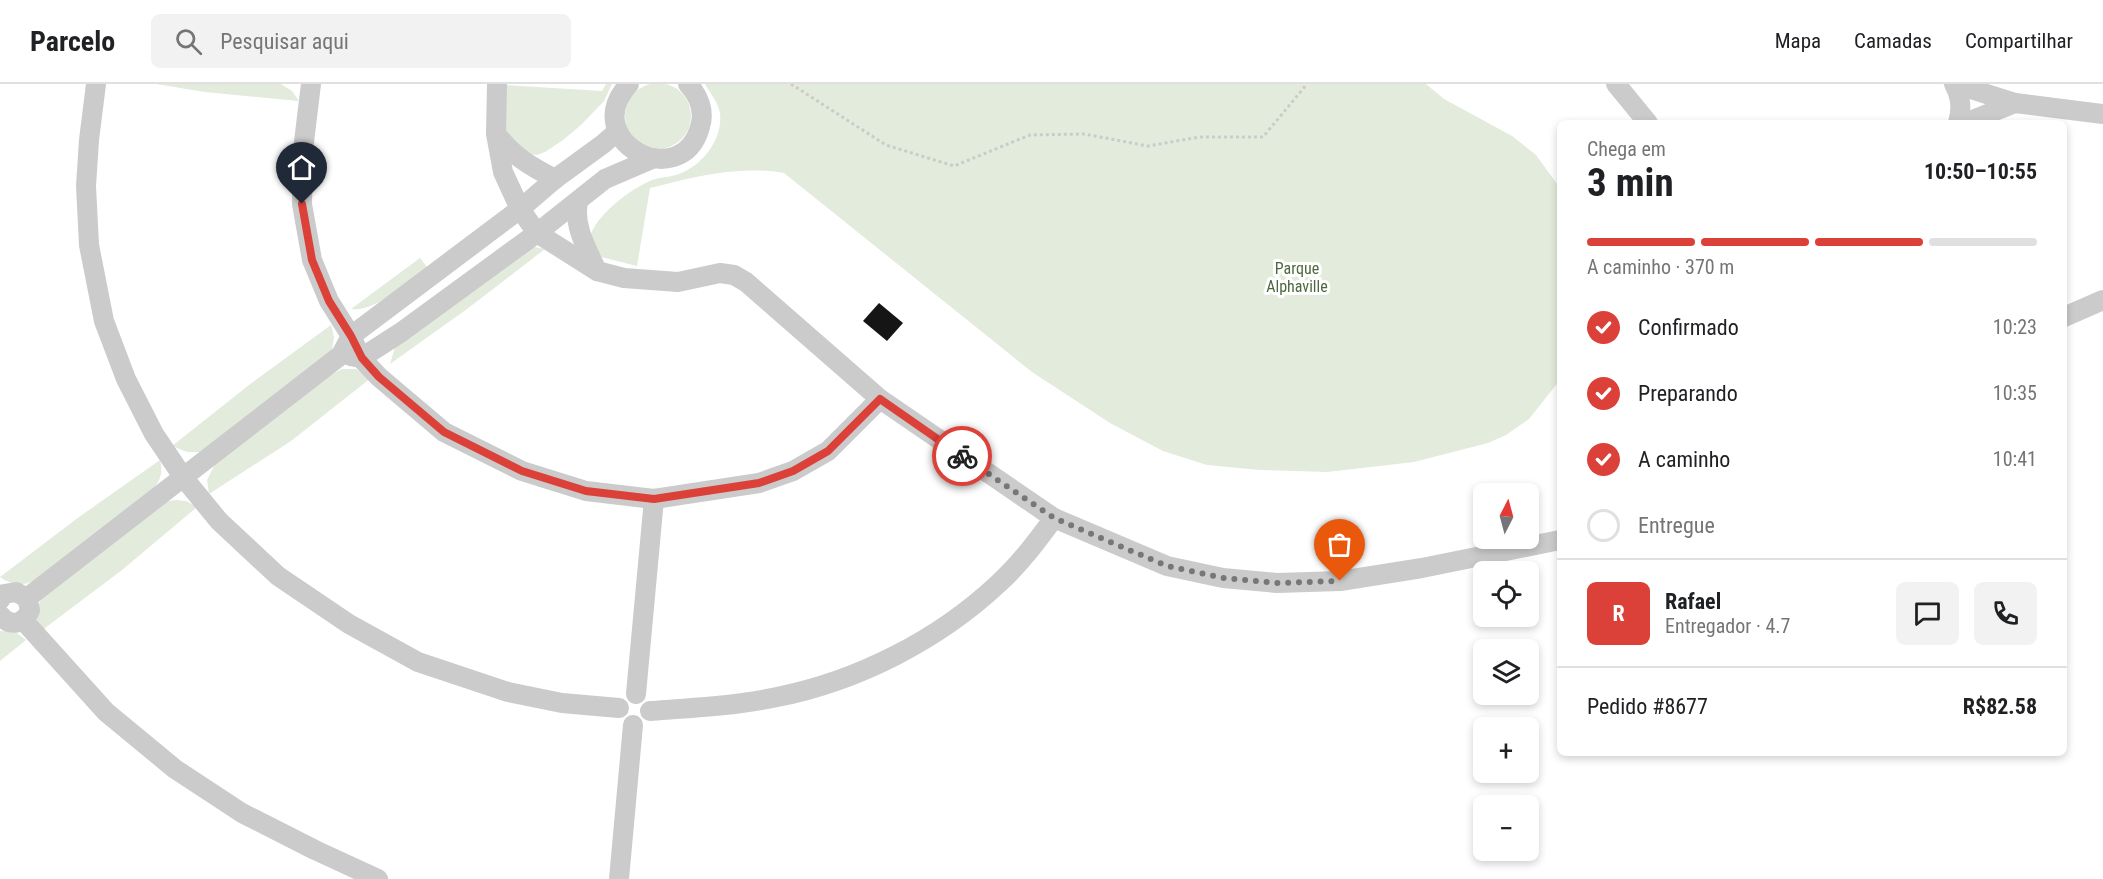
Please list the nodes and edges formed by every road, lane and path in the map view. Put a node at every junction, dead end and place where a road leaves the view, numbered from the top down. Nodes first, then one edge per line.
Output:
1 (96, 84) edge
2 (311, 84) edge
3 (497, 84) edge
4 (688, 84) edge
5 (791, 84) edge
6 (1306, 84) edge
7 (1616, 84) edge
8 (1954, 84) edge
9 (627, 85) edge
10 (2015, 103) junction
11 (2103, 114) edge
12 (1646, 120) edge
13 (1959, 120) edge
14 (1972, 120) edge
15 (618, 131) junction
16 (496, 134) junction
17 (654, 158) junction
18 (555, 178) junction
19 (578, 202) junction
20 (520, 208) junction
21 (537, 233) junction
22 (597, 271) junction
23 (2103, 300) edge
24 (2067, 316) edge
25 (351, 336) junction
26 (341, 355) junction
27 (362, 358) junction
28 (880, 399) junction
29 (183, 477) junction
30 (654, 499) junction
31 (1054, 518) junction
32 (1557, 538) edge
33 (27, 598) junction
34 (1, 605) edge
35 (23, 620) junction
36 (636, 694) junction
37 (619, 708) junction
38 (650, 711) junction
39 (633, 725) junction
40 (378, 879) edge
41 (619, 879) edge

1 - 29 street
2 - 25 street
3 - 16 street
4 - 17 street
5 - 6 path
7 - 12 street
8 - 10 street
8 - 13 street
9 - 15 street
10 - 11 street
10 - 14 street
15 - 17 street
15 - 18 street
16 - 18 street
16 - 20 street
17 - 19 street
18 - 20 street
19 - 21 street
19 - 22 street
20 - 21 street
20 - 25 street
21 - 22 street
21 - 27 street
22 - 28 street
23 - 24 street
25 - 26 street
25 - 27 street
26 - 27 street
26 - 29 street
27 - 30 street
28 - 30 street
28 - 31 street
29 - 33 street
29 - 37 street
30 - 36 street
31 - 32 street
31 - 38 street
33 - 34 street
33 - 35 street
34 - 35 street
35 - 40 street
36 - 37 street
36 - 38 street
37 - 39 street
38 - 39 street
39 - 41 street

